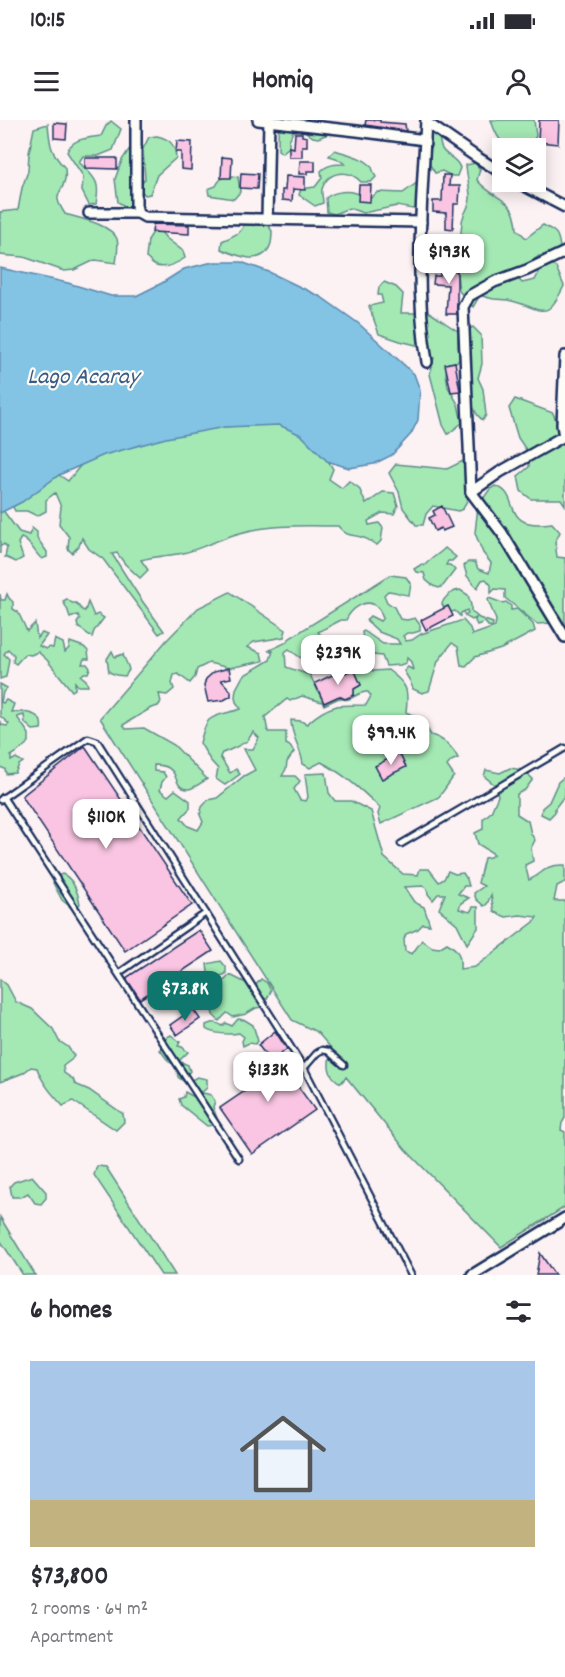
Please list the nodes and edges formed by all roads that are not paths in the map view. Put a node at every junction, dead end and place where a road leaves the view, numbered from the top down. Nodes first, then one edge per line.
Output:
1 (136, 120) edge
2 (258, 120) edge
3 (269, 120) edge
4 (426, 121) edge
5 (425, 140) junction
6 (492, 167) edge
7 (536, 192) edge
8 (565, 207) edge
9 (89, 213) dead end
10 (138, 213) junction
11 (267, 219) junction
12 (421, 222) junction
13 (565, 252) edge
14 (565, 356) edge
15 (427, 362) dead end
16 (564, 436) edge
17 (471, 492) junction
18 (565, 637) edge
19 (565, 748) edge
20 (2, 799) edge
21 (401, 844) dead end
22 (206, 913) junction
23 (119, 973) junction
24 (344, 1065) dead end
25 (304, 1068) junction
26 (239, 1159) dead end
27 (565, 1218) edge
28 (487, 1271) edge
29 (411, 1275) edge
30 (472, 1275) edge

1 - 10 street
2 - 3 street
3 - 5 street
3 - 11 street
4 - 5 street
4 - 6 street
5 - 12 street
7 - 8 street
9 - 10 street
10 - 11 street
11 - 12 street
12 - 15 street
13 - 17 street
14 - 16 street
16 - 17 street
17 - 18 street
19 - 21 lane
20 - 22 lane
20 - 23 lane
22 - 23 lane
22 - 25 lane
23 - 26 lane
24 - 25 lane
25 - 29 lane
27 - 28 street
28 - 30 street

